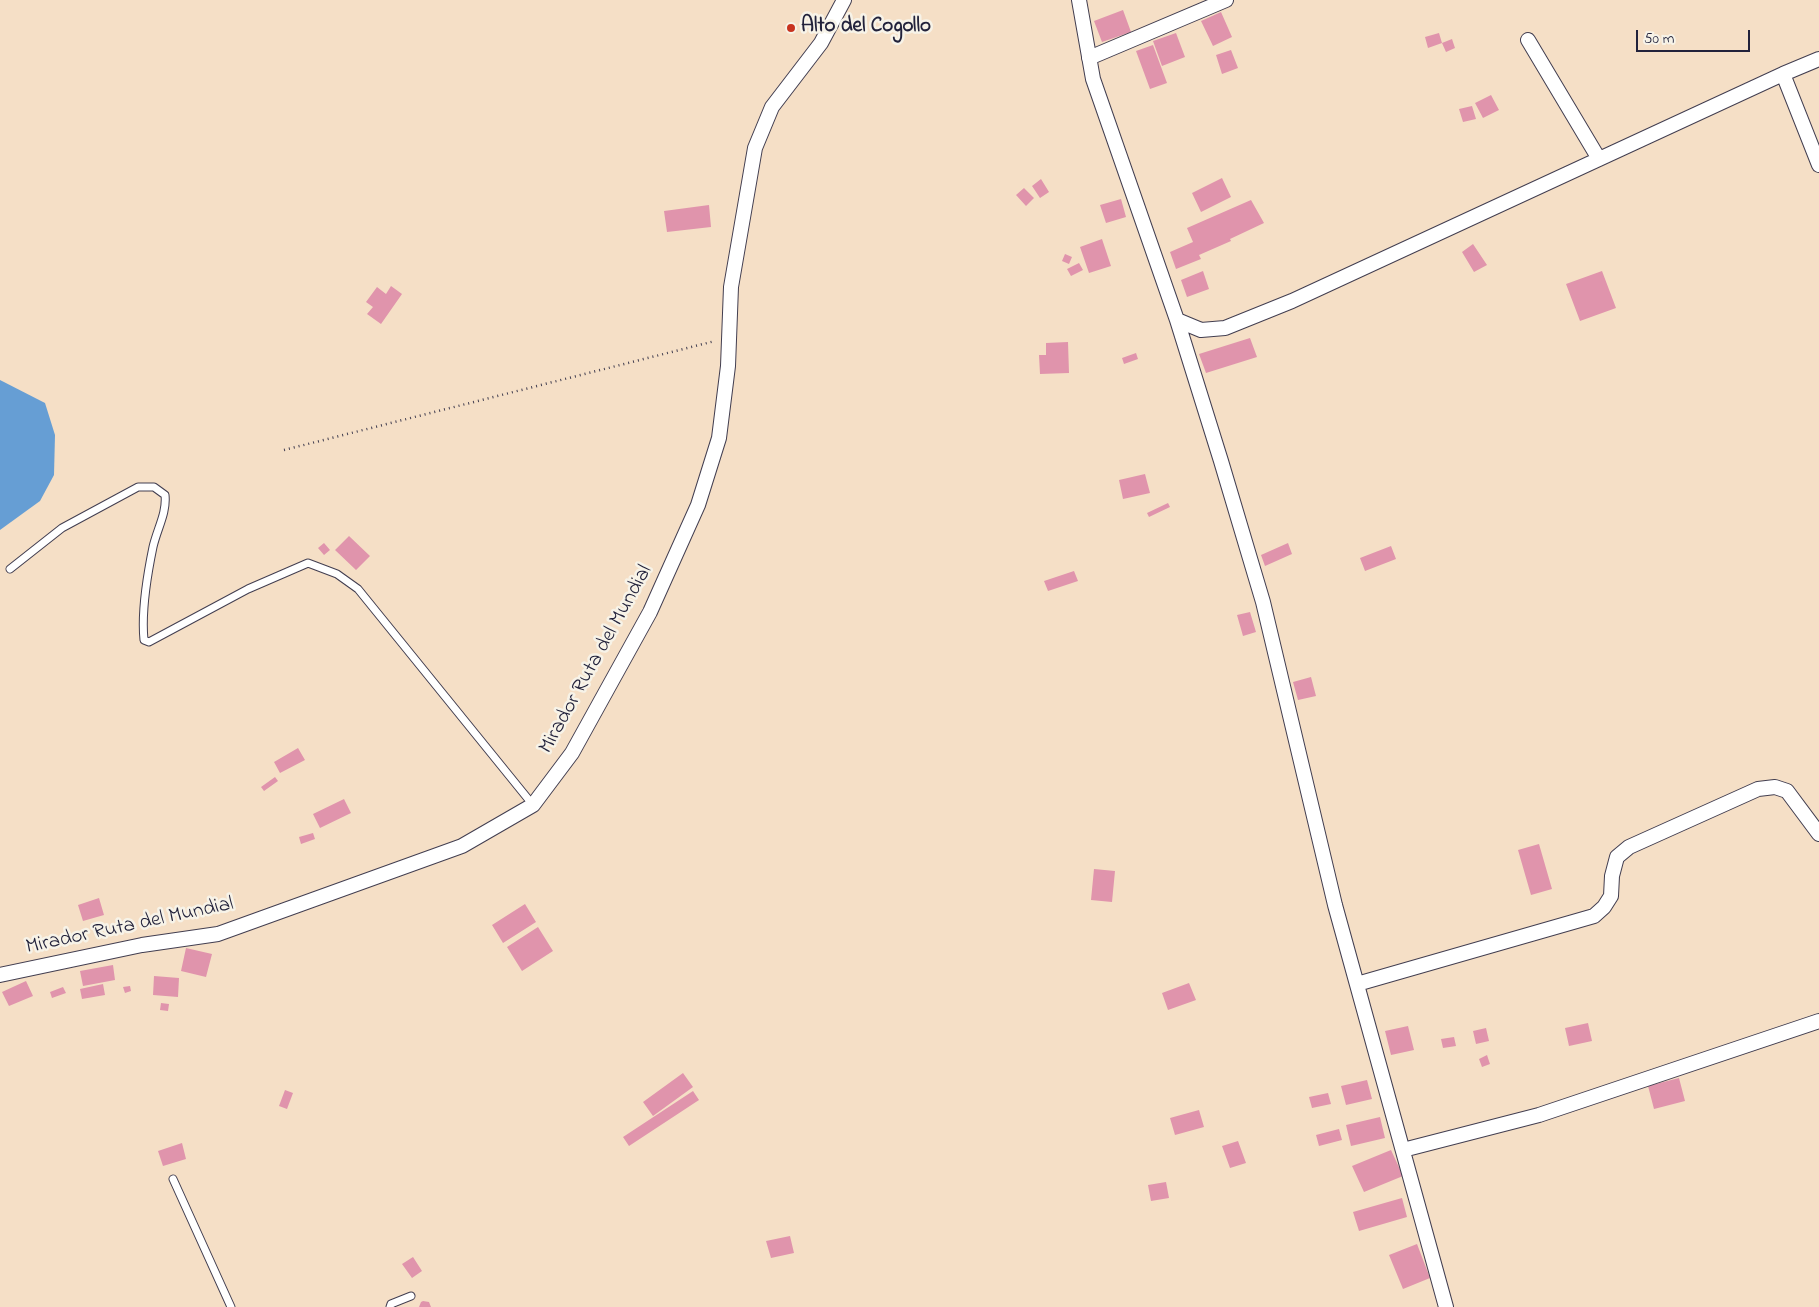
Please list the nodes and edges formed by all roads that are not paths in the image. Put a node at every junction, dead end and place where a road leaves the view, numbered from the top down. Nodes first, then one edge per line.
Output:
1 (844, 0) edge
2 (1079, 0) edge
3 (1226, 0) edge
4 (1528, 40) dead end
5 (1089, 58) junction
6 (1819, 59) edge
7 (1783, 74) junction
8 (1600, 159) junction
9 (1819, 165) edge
10 (1176, 320) junction
11 (10, 569) dead end
12 (533, 805) junction
13 (1819, 834) edge
14 (0, 974) edge
15 (1357, 984) junction
16 (1819, 1021) edge
17 (1403, 1150) junction
18 (174, 1179) dead end
19 (411, 1296) dead end
20 (231, 1307) edge
21 (390, 1307) edge
22 (1446, 1307) edge

1 - 12 street, Mirador Ruta del Mundial
2 - 5 street
3 - 5 street
4 - 8 street
5 - 10 street
6 - 7 street
7 - 8 street
7 - 9 street
8 - 10 street
10 - 15 street
11 - 12 lane
12 - 14 street, Mirador Ruta del Mundial
13 - 15 street
15 - 17 street
16 - 17 street
17 - 22 street
18 - 20 lane
19 - 21 lane

